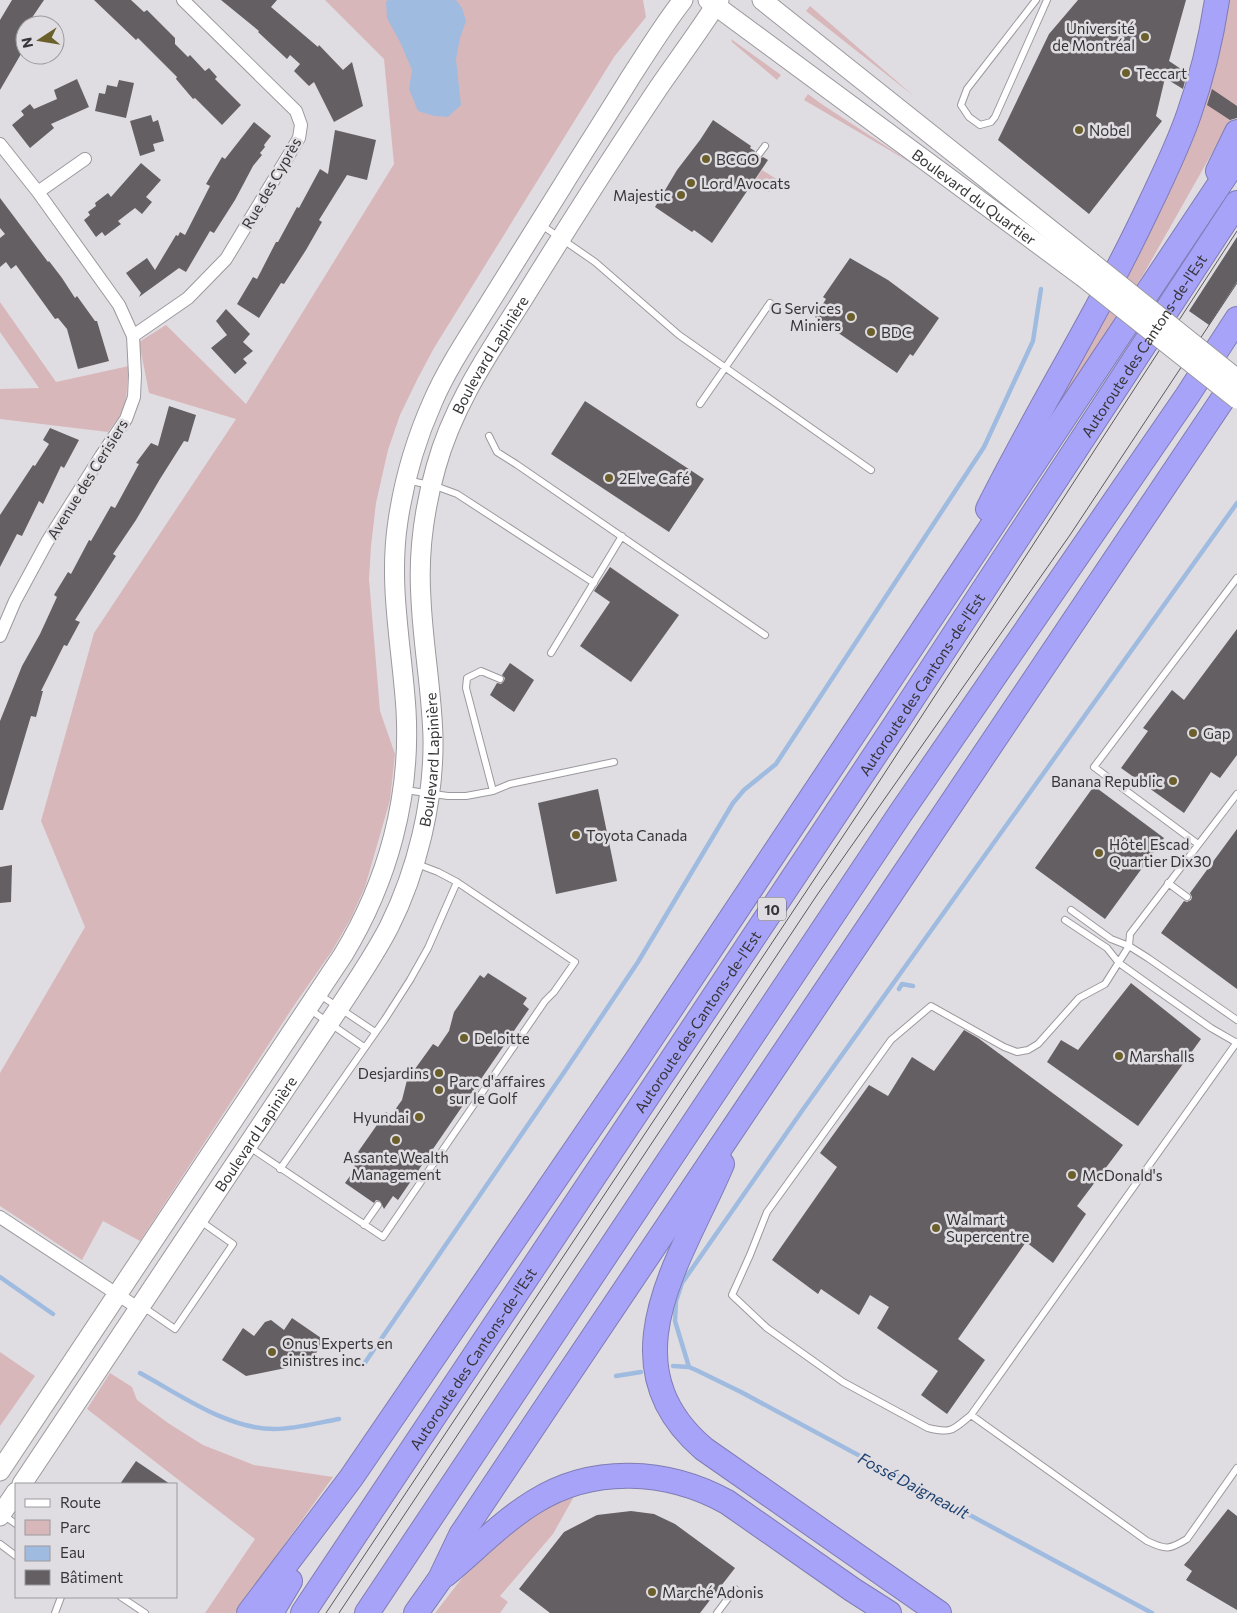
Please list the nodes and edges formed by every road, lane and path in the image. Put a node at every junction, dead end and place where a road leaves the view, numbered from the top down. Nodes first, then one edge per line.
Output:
1 (183, 0) edge
2 (684, 0) edge
3 (762, 0) edge
4 (1036, 0) edge
5 (1047, 0) edge
6 (1217, 0) edge
7 (714, 2) edge
8 (1237, 132) edge
9 (0, 144) edge
10 (765, 146) dead end
11 (759, 154) dead end
12 (84, 158) dead end
13 (1237, 158) edge
14 (38, 192) junction
15 (1237, 202) edge
16 (539, 224) junction
17 (1189, 228) junction
18 (561, 238) junction
19 (1087, 270) junction
20 (770, 303) dead end
21 (1237, 319) edge
22 (134, 336) junction
23 (724, 368) junction
24 (1237, 378) edge
25 (1237, 399) edge
26 (700, 404) dead end
27 (489, 436) dead end
28 (871, 470) dead end
29 (406, 480) junction
30 (432, 485) junction
31 (622, 536) junction
32 (1237, 578) edge
33 (594, 583) junction
34 (938, 607) junction
35 (765, 635) dead end
36 (0, 636) edge
37 (551, 653) dead end
38 (500, 679) dead end
39 (614, 762) dead end
40 (403, 790) junction
41 (493, 791) junction
42 (429, 793) junction
43 (1236, 796) edge
44 (1198, 844) junction
45 (414, 863) junction
46 (457, 882) junction
47 (1168, 883) junction
48 (1187, 897) dead end
49 (1071, 910) dead end
50 (1064, 920) dead end
51 (1129, 946) junction
52 (1119, 963) junction
53 (313, 1001) junction
54 (334, 1016) junction
55 (1237, 1020) edge
56 (375, 1032) junction
57 (1237, 1042) edge
58 (364, 1047) junction
59 (743, 1112) junction
60 (247, 1146) junction
61 (280, 1169) junction
62 (378, 1205) dead end
63 (0, 1217) edge
64 (198, 1219) junction
65 (364, 1224) junction
66 (118, 1295) junction
67 (138, 1308) junction
68 (971, 1415) junction
69 (1237, 1468) edge
70 (0, 1471) edge
71 (350, 1478) junction
72 (23, 1483) edge
73 (15, 1494) edge
74 (4, 1517) edge
75 (0, 1544) edge
76 (15, 1555) edge
77 (440, 1579) junction
78 (735, 1589) dead end
79 (61, 1598) edge
80 (122, 1598) edge
81 (55, 1613) edge
82 (145, 1613) edge
83 (250, 1613) edge
84 (271, 1613) edge
85 (303, 1613) edge
86 (367, 1613) edge
87 (416, 1613) edge
88 (717, 1613) edge
89 (889, 1613) edge
90 (939, 1613) edge

1 - 22 street, Rue des Cyprès
2 - 16 main road, Boulevard Lapinière
3 - 19 main road, Boulevard du Quartier
4 - 5 lane
6 - 34 highway
7 - 18 main road, Boulevard Lapinière
7 - 19 main road, Boulevard du Quartier
8 - 17 highway
9 - 14 street, Avenue des Cerisiers
10 - 11 lane
12 - 14 street
13 - 17 highway
14 - 22 street, Avenue des Cerisiers
15 - 85 highway, Autoroute des Cantons-de-l'Est / 10
16 - 18 lane
16 - 29 main road, Boulevard Lapinière
17 - 34 highway
18 - 23 lane
18 - 30 main road, Boulevard Lapinière
19 - 24 main road, Boulevard du Quartier, bridge
19 - 25 main road, Boulevard du Quartier, bridge
20 - 23 lane
21 - 86 highway
22 - 36 street, Avenue des Cerisiers
23 - 26 lane
23 - 28 lane
24 - 59 highway
27 - 31 lane
29 - 30 lane
29 - 40 main road, Boulevard Lapinière
30 - 33 lane
30 - 42 main road, Boulevard Lapinière
31 - 33 lane
31 - 35 lane
32 - 44 lane
33 - 37 lane
34 - 71 highway
38 - 41 lane
39 - 41 lane
40 - 42 lane
40 - 53 main road, Boulevard Lapinière
41 - 42 lane
42 - 45 main road, Boulevard Lapinière
43 - 44 lane
44 - 47 lane
45 - 46 lane
45 - 54 main road, Boulevard Lapinière
46 - 56 lane
46 - 65 lane
47 - 48 lane
47 - 51 lane
49 - 51 lane
50 - 52 lane
51 - 52 lane
51 - 55 lane
52 - 57 lane
52 - 68 lane
53 - 54 lane
53 - 54 lane
53 - 66 main road, Boulevard Lapinière
54 - 56 lane
54 - 58 lane
54 - 60 main road, Boulevard Lapinière
56 - 58 lane
57 - 68 lane
58 - 61 lane
59 - 77 highway
59 - 90 highway
60 - 61 lane
60 - 64 main road, Boulevard Lapinière
61 - 65 lane
62 - 65 lane
63 - 66 street
64 - 67 main road, Boulevard Lapinière
64 - 67 lane
66 - 67 street
66 - 70 main road, Boulevard Lapinière
67 - 72 main road, Boulevard Lapinière
68 - 69 lane
71 - 83 highway
71 - 84 highway
73 - 74 main road
75 - 76 lane
77 - 87 highway
77 - 89 highway
78 - 88 lane
79 - 81 lane
80 - 82 lane

